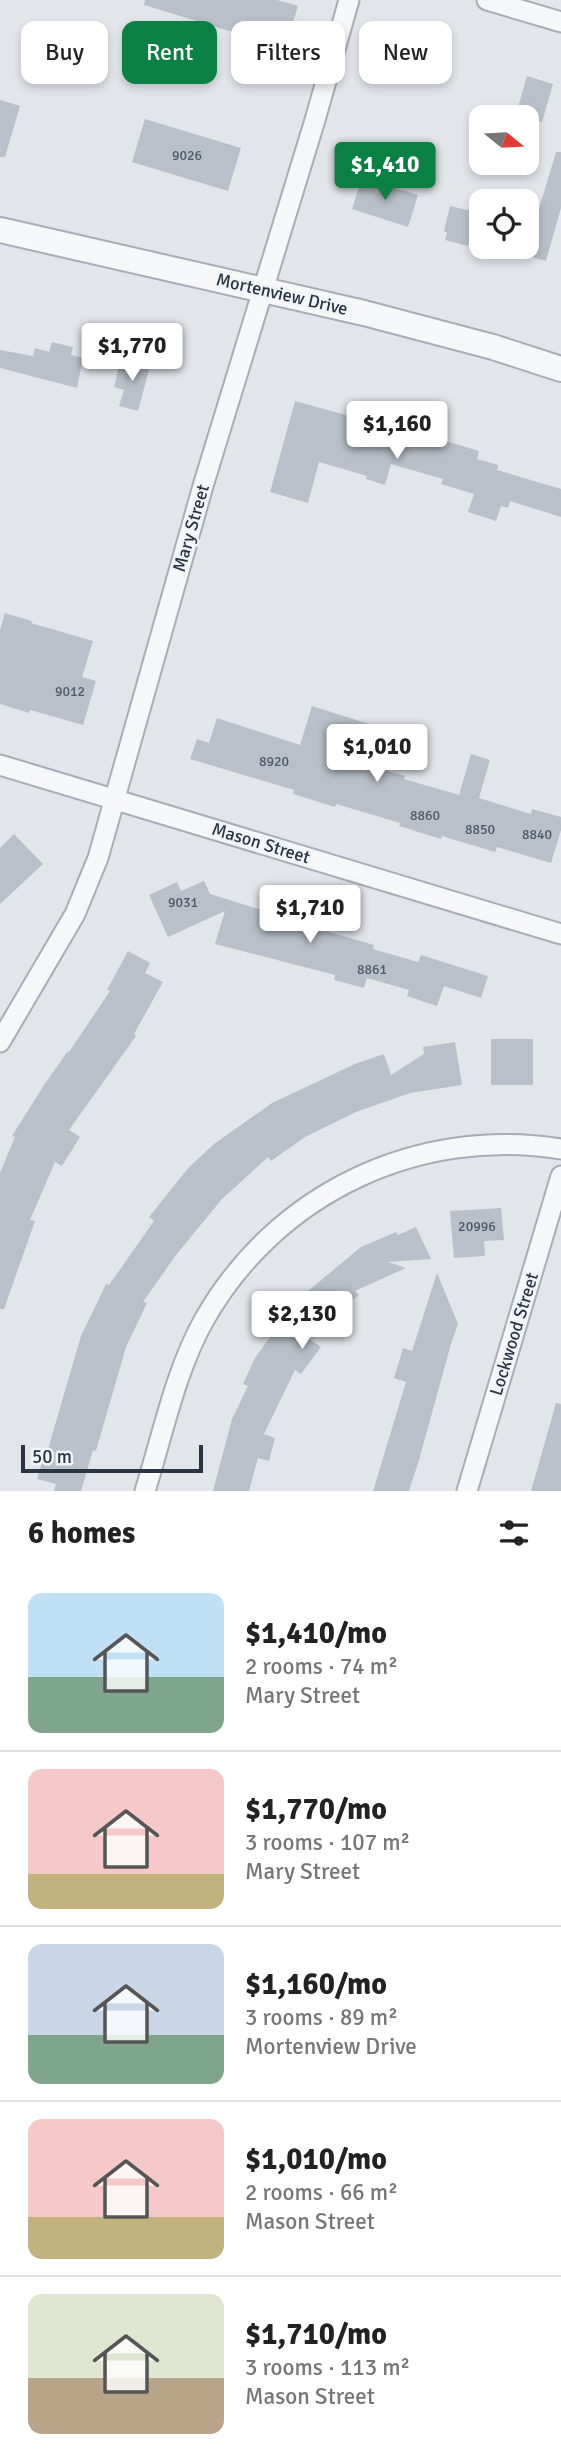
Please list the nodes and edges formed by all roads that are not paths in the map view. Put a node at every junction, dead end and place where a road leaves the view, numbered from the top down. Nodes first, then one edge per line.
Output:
1 (349, 0) edge
2 (487, 0) edge
3 (561, 22) edge
4 (0, 230) edge
5 (262, 289) junction
6 (561, 369) edge
7 (0, 765) edge
8 (115, 799) junction
9 (561, 934) edge
10 (0, 1042) edge
11 (561, 1149) edge
12 (561, 1176) edge
13 (145, 1491) edge
14 (467, 1491) edge

1 - 5 street, Mary Street
2 - 3 street
4 - 5 street, Mortenview Drive
5 - 6 street, Mortenview Drive
5 - 8 street, Mary Street
7 - 8 street, Mason Street
8 - 9 street, Mason Street
8 - 10 street, Mary Street
11 - 13 street
12 - 14 street, Lockwood Street

